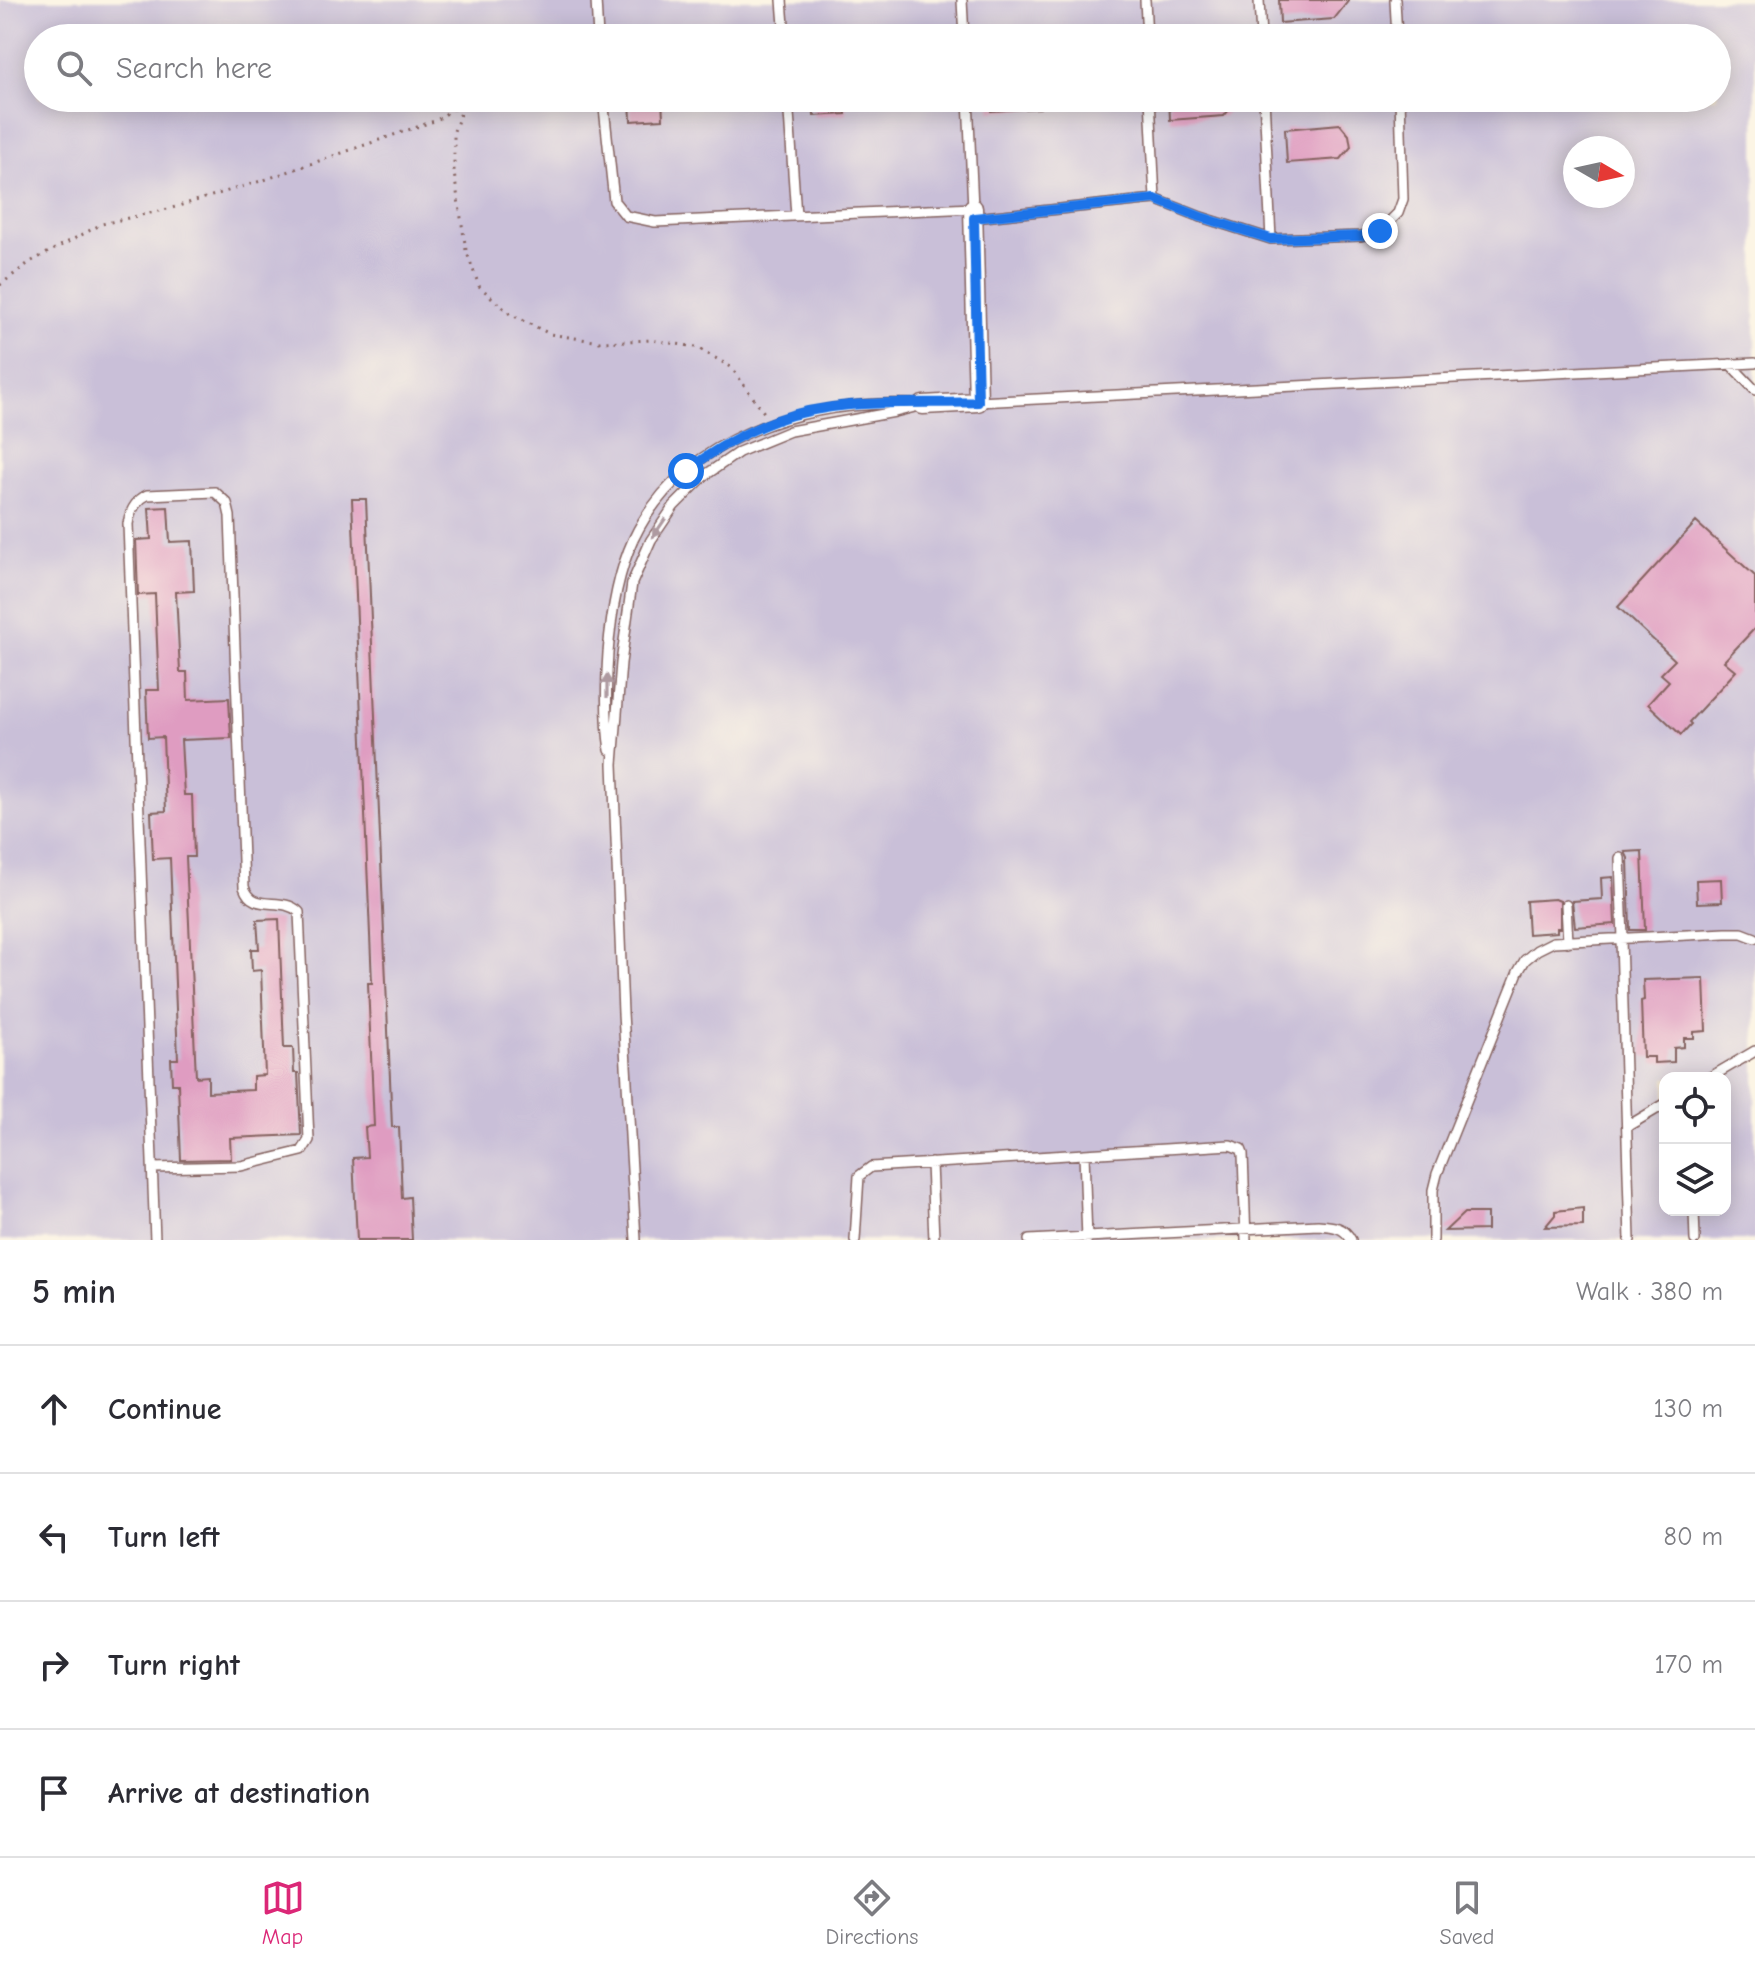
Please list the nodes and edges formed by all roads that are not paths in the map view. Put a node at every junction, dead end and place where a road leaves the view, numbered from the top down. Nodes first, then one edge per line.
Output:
1 (596, 0) edge
2 (782, 0) edge
3 (962, 0) edge
4 (1145, 0) edge
5 (1259, 0) edge
6 (1395, 0) edge
7 (597, 24) edge
8 (784, 24) edge
9 (963, 24) edge
10 (1146, 24) edge
11 (1260, 24) edge
12 (1396, 24) edge
13 (604, 112) edge
14 (789, 112) edge
15 (969, 112) edge
16 (1151, 112) edge
17 (1265, 112) edge
18 (1400, 112) edge
19 (1155, 199) junction
20 (973, 213) junction
21 (796, 216) junction
22 (1271, 239) junction
23 (1755, 363) edge
24 (1730, 364) junction
25 (1755, 390) edge
26 (978, 402) junction
27 (923, 405) junction
28 (613, 764) junction
29 (1620, 858) dead end
30 (1566, 905) dead end
31 (1755, 938) edge
32 (1622, 939) junction
33 (1568, 942) junction
34 (1755, 1051) edge
35 (1719, 1072) edge
36 (1659, 1108) edge
37 (1628, 1126) junction
38 (1084, 1154) junction
39 (931, 1163) junction
40 (153, 1168) junction
41 (1694, 1216) edge
42 (1246, 1228) junction
43 (1087, 1239) edge
44 (155, 1240) edge
45 (636, 1240) edge
46 (855, 1240) edge
47 (934, 1240) edge
48 (1029, 1240) edge
49 (1246, 1240) edge
50 (1351, 1240) edge
51 (1433, 1240) edge
52 (1630, 1240) edge
53 (1695, 1240) edge

1 - 7 lane
2 - 8 lane
3 - 9 lane
4 - 10 lane
5 - 11 lane
6 - 12 lane
13 - 21 lane
14 - 21 lane
15 - 20 lane
16 - 19 lane
17 - 22 lane
18 - 22 lane
19 - 20 lane
19 - 22 lane
20 - 21 lane
20 - 26 street
23 - 24 lane
24 - 25 lane
24 - 26 lane
26 - 27 street
27 -> 28 lane
28 -> 27 lane
28 - 45 lane
29 - 32 lane
30 - 33 lane
31 - 32 lane
32 - 33 lane
32 - 37 lane
33 - 51 lane
34 - 35 lane
36 - 37 lane
37 - 52 lane
38 - 39 lane
38 - 42 lane
38 - 43 lane
39 - 46 lane
39 - 47 lane
40 - 40 lane
40 - 44 lane
41 - 53 lane
42 - 43 lane
42 - 49 lane
42 - 50 lane
43 - 48 lane

